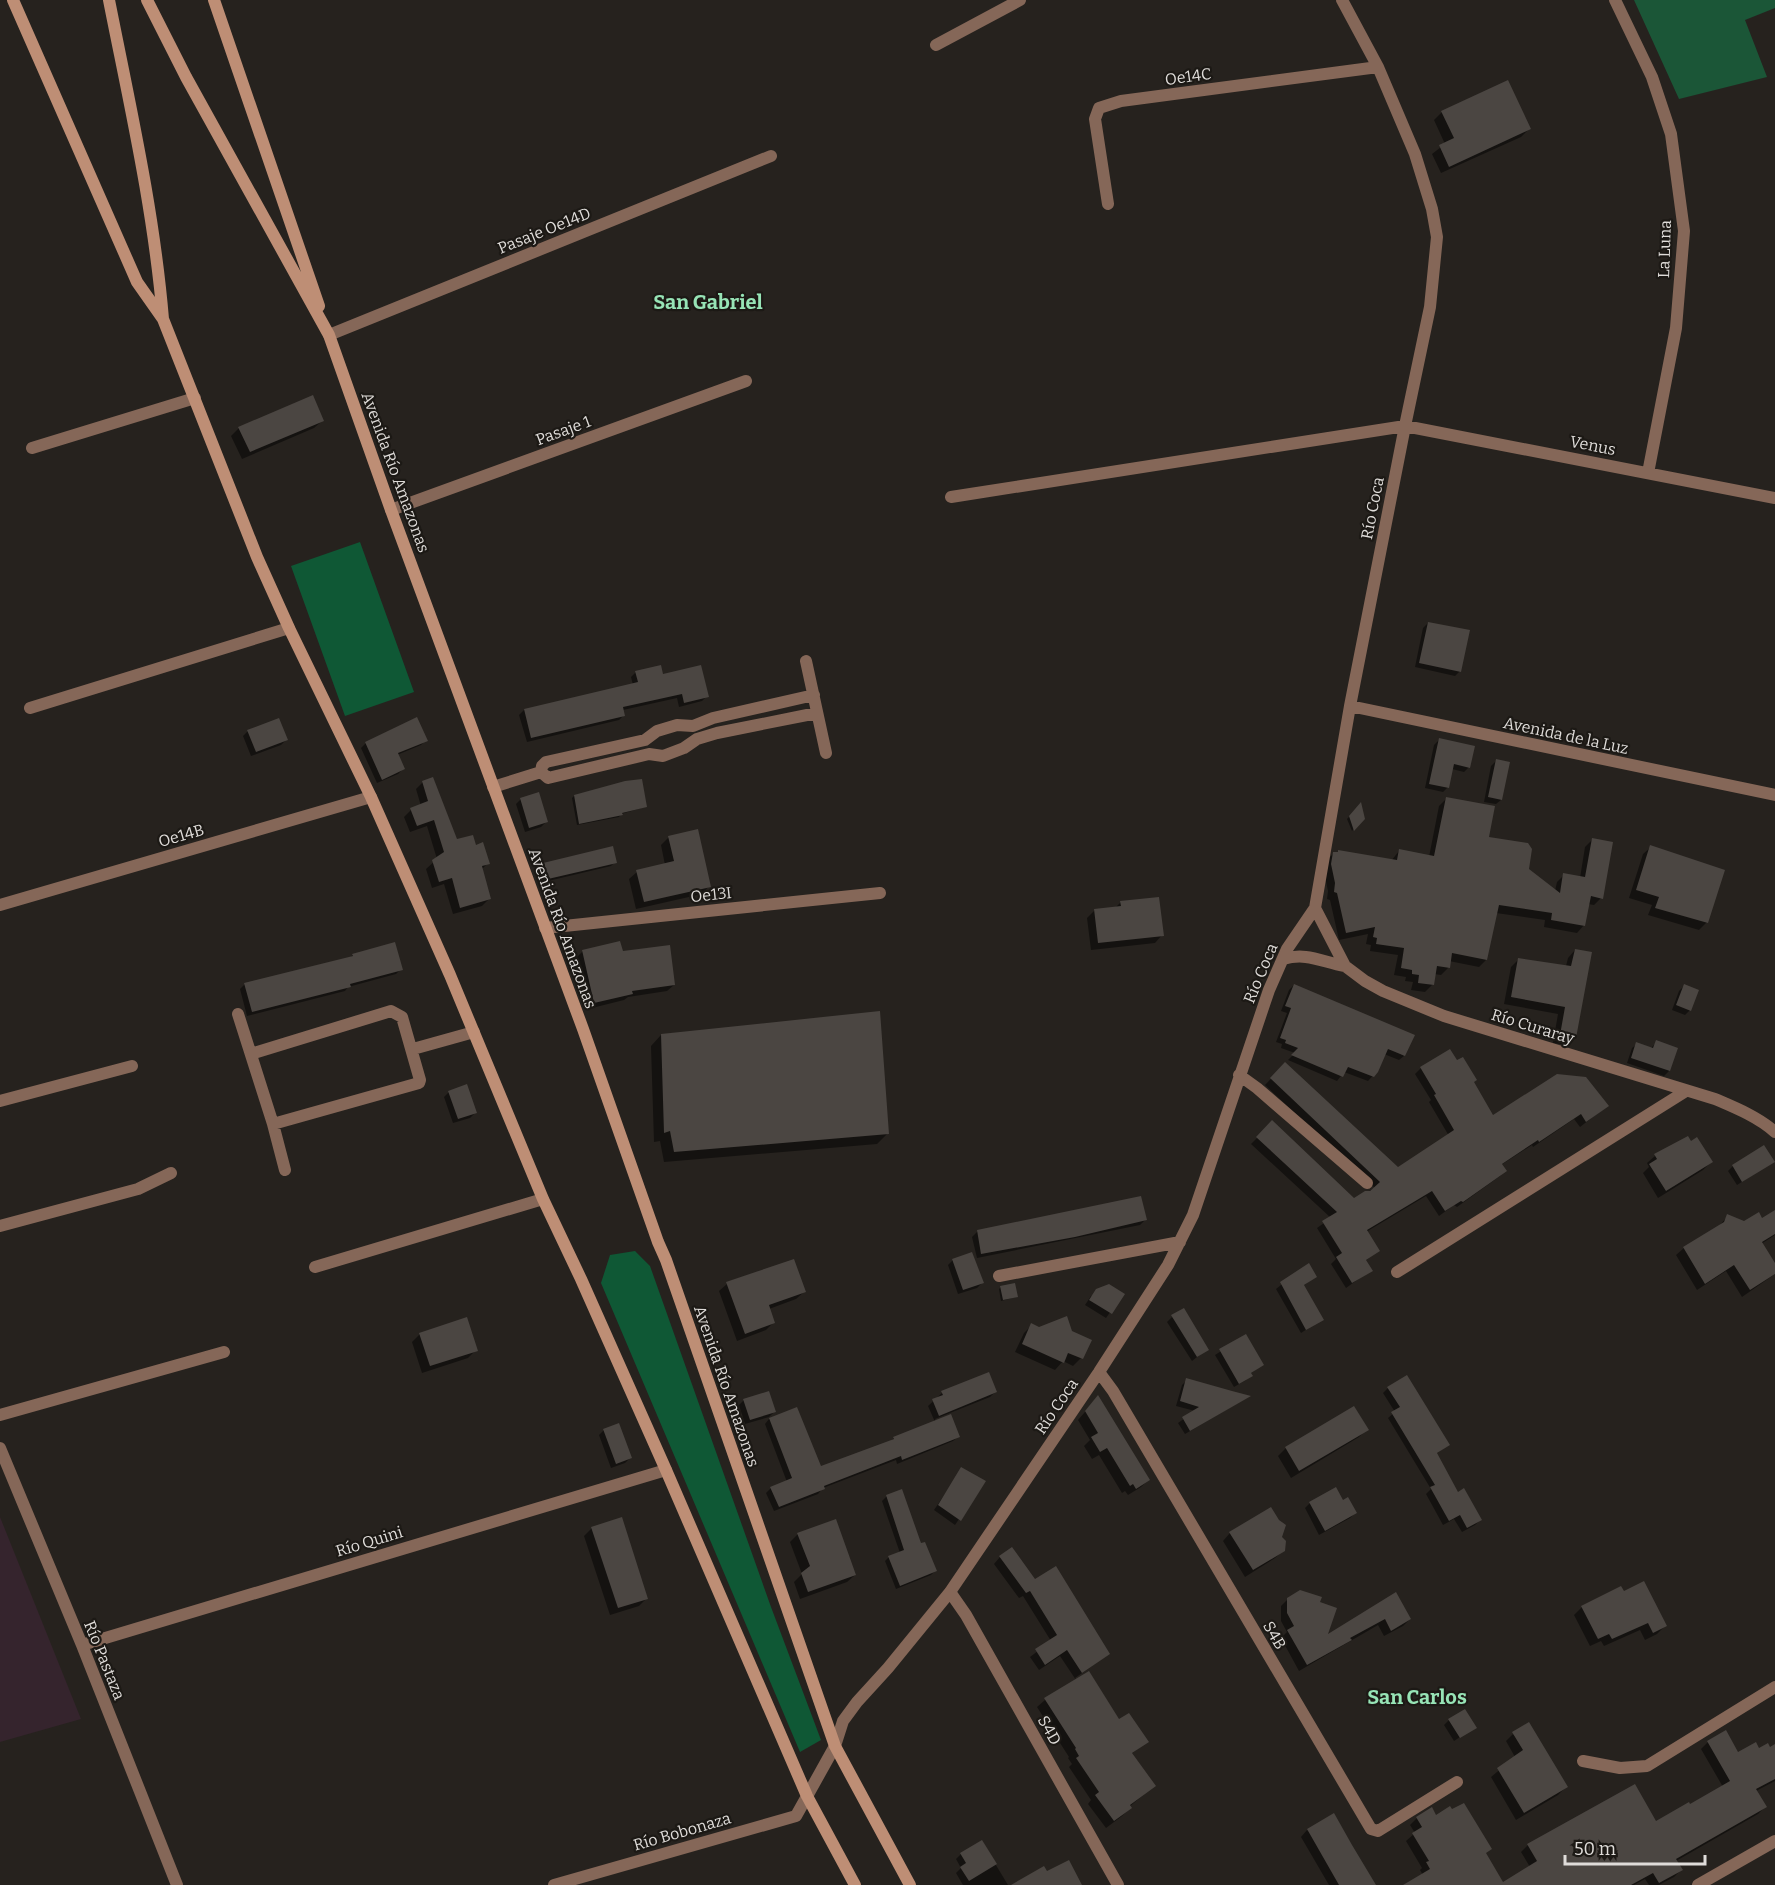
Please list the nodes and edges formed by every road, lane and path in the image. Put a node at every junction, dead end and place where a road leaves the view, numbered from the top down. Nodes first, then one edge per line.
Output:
1 (13, 0) edge
2 (110, 0) edge
3 (147, 0) edge
4 (214, 0) edge
5 (1020, 0) edge
6 (1342, 0) edge
7 (1615, 0) edge
8 (936, 45) dead end
9 (1378, 67) junction
10 (771, 156) dead end
11 (1108, 204) dead end
12 (163, 319) junction
13 (329, 335) junction
14 (746, 381) dead end
15 (195, 398) junction
16 (1405, 426) junction
17 (32, 447) dead end
18 (1648, 473) junction
19 (951, 497) dead end
20 (1775, 498) edge
21 (391, 510) junction
22 (289, 628) junction
23 (806, 661) dead end
24 (813, 695) junction
25 (1350, 706) junction
26 (30, 708) dead end
27 (744, 711) junction
28 (817, 713) junction
29 (693, 726) junction
30 (748, 727) junction
31 (697, 739) junction
32 (645, 740) junction
33 (589, 753) junction
34 (826, 753) dead end
35 (649, 754) junction
36 (592, 767) junction
37 (541, 772) junction
38 (493, 787) junction
39 (1775, 795) edge
40 (371, 797) junction
41 (880, 893) dead end
42 (0, 905) edge
43 (1315, 909) junction
44 (545, 928) junction
45 (1282, 959) junction
46 (1346, 966) junction
47 (238, 1014) dead end
48 (474, 1032) junction
49 (413, 1049) junction
50 (251, 1054) junction
51 (132, 1066) dead end
52 (1239, 1075) junction
53 (1686, 1091) junction
54 (0, 1101) edge
55 (273, 1124) junction
56 (1775, 1132) edge
57 (285, 1170) dead end
58 (171, 1173) dead end
59 (1367, 1183) dead end
60 (543, 1198) junction
61 (0, 1226) edge
62 (1180, 1242) junction
63 (315, 1267) dead end
64 (1397, 1272) dead end
65 (999, 1276) dead end
66 (224, 1352) dead end
67 (1099, 1372) junction
68 (0, 1415) edge
69 (0, 1448) edge
70 (666, 1470) junction
71 (950, 1592) junction
72 (82, 1645) junction
73 (1775, 1687) edge
74 (835, 1746) junction
75 (1583, 1761) dead end
76 (1457, 1782) dead end
77 (807, 1796) junction
78 (1775, 1841) edge
79 (177, 1885) edge
80 (554, 1885) edge
81 (855, 1885) edge
82 (910, 1885) edge
83 (1118, 1885) edge
84 (1698, 1885) edge

1 - 12 main road
2 - 12 main road
3 - 13 main road, Avenida Río Amazonas
4 - 13 main road
5 - 8 street
6 - 9 street, Río Coca
7 - 18 street, La Luna
9 - 11 street, Oe14C
9 - 16 street, Río Coca
10 - 13 street, Pasaje Oe14D
12 - 15 main road
13 - 21 main road, Avenida Río Amazonas
14 - 21 street, Pasaje 1
15 - 17 street
15 - 22 main road
16 - 18 street, Venus
16 - 19 street, Venus
16 - 25 street, Río Coca
18 - 20 street, Venus
21 - 38 main road, Avenida Río Amazonas
22 - 26 street
22 - 40 main road
23 - 24 street
24 - 27 street
24 - 28 street
25 - 39 street, Avenida de la Luz
25 - 43 street, Río Coca
27 - 29 street
27 - 30 street
28 - 30 street
28 - 34 street
29 - 31 street
29 - 32 street
30 - 31 street
31 - 35 street
32 - 33 street
32 - 35 street
33 - 36 street
33 - 37 street
35 - 36 street
36 - 37 street
37 - 38 street
38 - 44 main road, Avenida Río Amazonas
40 - 42 street, Oe14B
40 - 48 main road
41 - 44 street, Oe13I
43 - 45 street, Río Coca
43 - 46 street, Río Curaray
44 - 74 main road, Avenida Río Amazonas
45 - 46 street
45 - 52 street, Río Coca
46 - 53 street, Río Curaray
47 - 50 street
48 - 49 street
48 - 60 main road
49 - 50 street
49 - 55 street
50 - 55 street
51 - 54 street
52 - 59 street
52 - 62 street, Río Coca
53 - 56 street, Río Curaray
53 - 64 street
55 - 57 street
58 - 61 street
60 - 63 street
60 - 70 main road
62 - 65 street
62 - 67 street, Río Coca
66 - 68 street
67 - 71 street, Río Coca
67 - 76 street, S4B
69 - 72 street, Río Pastaza
70 - 72 street, Río Quini
70 - 77 main road
71 - 74 street, Río Coca
71 - 83 street, S4D
72 - 79 street, Río Pastaza
73 - 75 street
74 - 77 street, Río Coca
74 - 82 main road, Avenida Río Amazonas
77 - 80 street, Río Bobonaza
77 - 81 main road
78 - 84 street

